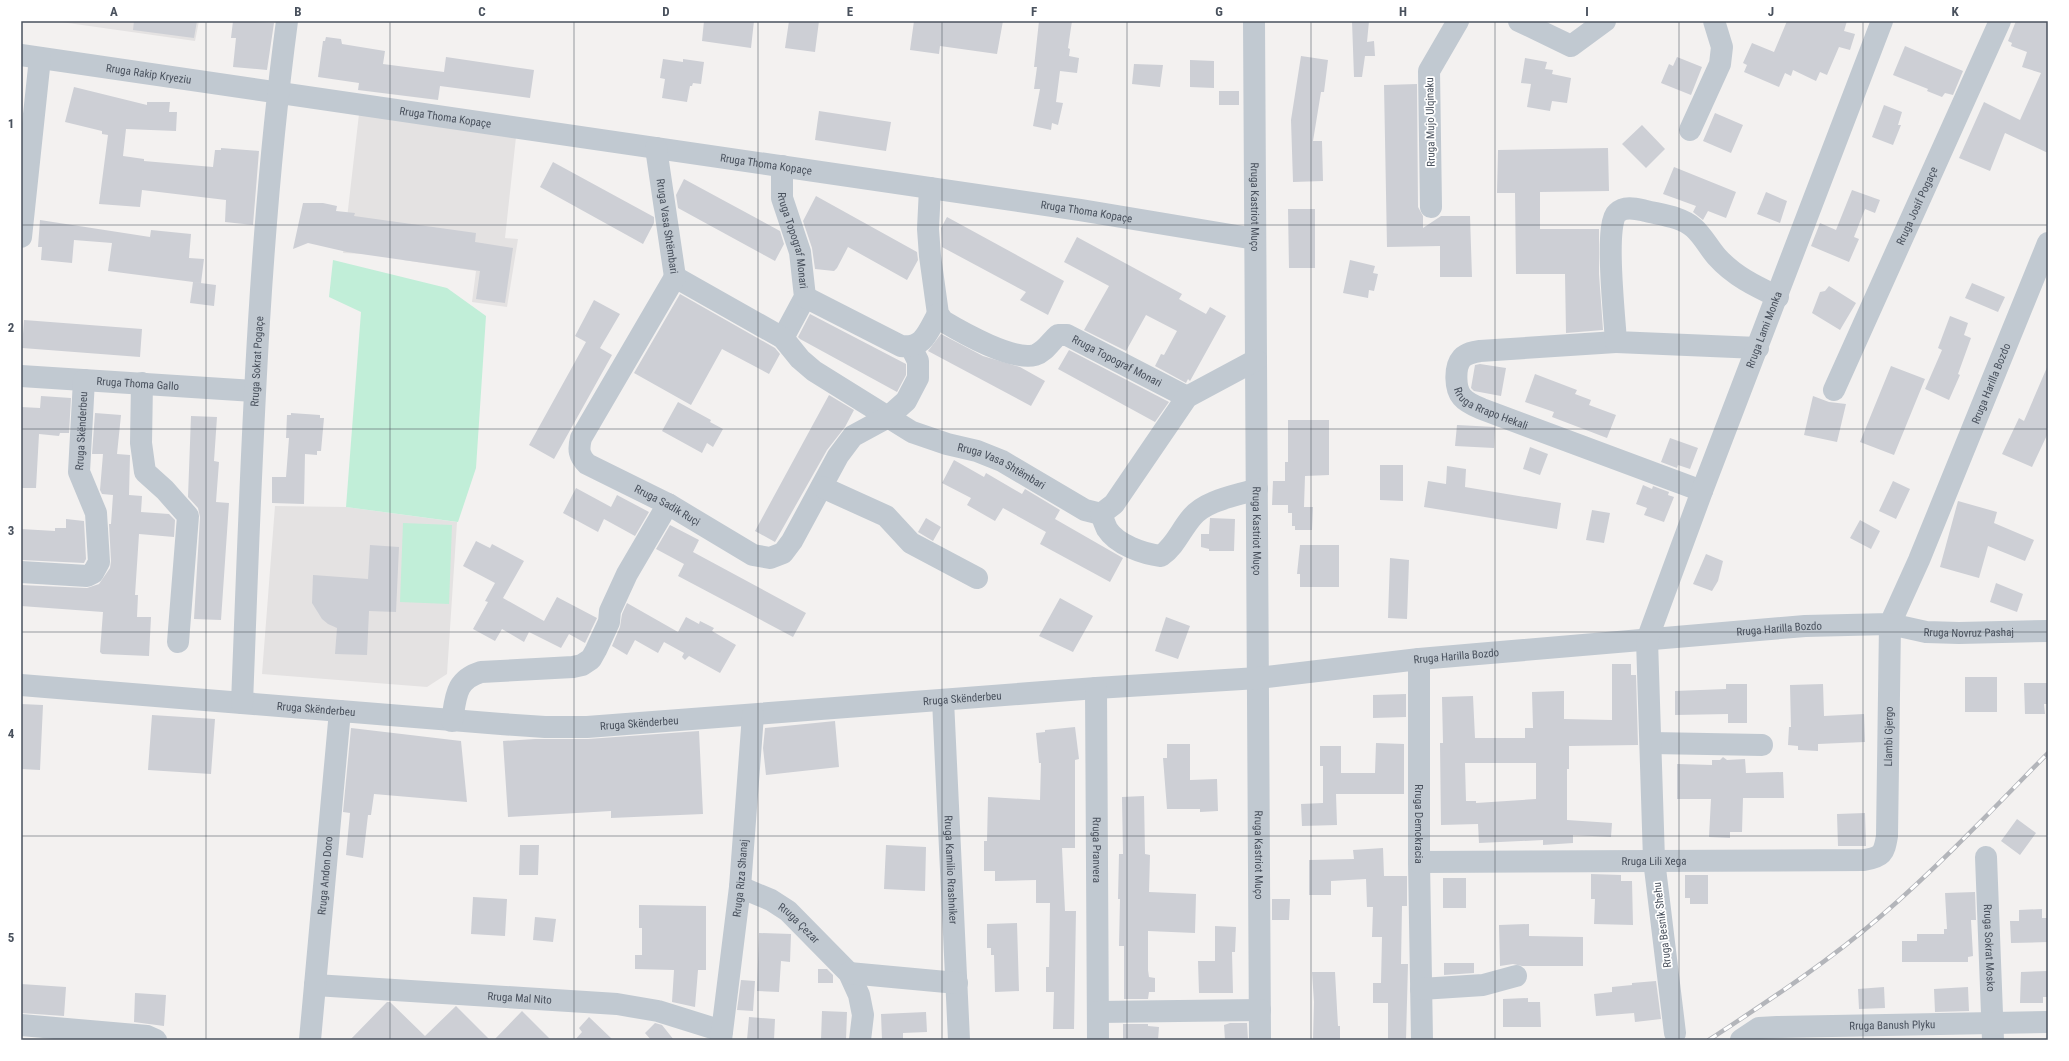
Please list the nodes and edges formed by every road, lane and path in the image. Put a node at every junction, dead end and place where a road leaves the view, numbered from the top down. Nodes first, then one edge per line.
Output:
1 (286, 21) edge
2 (1254, 21) edge
3 (1458, 21) edge
4 (1518, 21) edge
5 (1604, 21) edge
6 (1714, 21) edge
7 (1882, 21) edge
8 (2000, 21) edge
9 (31, 57) edge
10 (277, 92) junction
11 (1690, 130) dead end
12 (656, 148) junction
13 (782, 166) junction
14 (930, 188) junction
15 (1432, 207) dead end
16 (21, 237) edge
17 (1255, 240) junction
18 (2048, 243) edge
19 (675, 277) junction
20 (805, 297) junction
21 (1778, 297) junction
22 (938, 314) junction
23 (783, 338) junction
24 (1616, 342) junction
25 (911, 347) junction
26 (1758, 348) junction
27 (1256, 360) junction
28 (21, 376) edge
29 (84, 380) junction
30 (142, 383) junction
31 (1834, 390) dead end
32 (254, 391) junction
33 (1187, 397) junction
34 (888, 418) junction
35 (822, 487) junction
36 (1257, 489) junction
37 (1702, 491) junction
38 (668, 504) junction
39 (1101, 514) junction
40 (21, 572) edge
41 (977, 578) dead end
42 (1890, 624) junction
43 (2048, 631) edge
44 (1647, 640) junction
45 (178, 642) dead end
46 (1419, 660) junction
47 (1258, 678) junction
48 (21, 685) edge
49 (1096, 688) junction
50 (943, 700) junction
51 (242, 703) junction
52 (340, 711) junction
53 (753, 715) junction
54 (452, 720) junction
55 (1652, 743) junction
56 (1762, 745) dead end
57 (1885, 850) joint
58 (1986, 857) dead end
59 (1654, 860) junction
60 (1419, 862) junction
61 (740, 887) junction
62 (849, 973) junction
63 (1516, 976) dead end
64 (957, 983) junction
65 (314, 985) junction
66 (1421, 989) junction
67 (1260, 1010) junction
68 (1098, 1012) junction
69 (2048, 1022) edge
70 (21, 1025) edge
71 (1993, 1032) edge
72 (1675, 1034) dead end
73 (722, 1036) edge
74 (156, 1040) edge
75 (310, 1040) edge
76 (860, 1040) edge
77 (959, 1040) edge
78 (1098, 1040) edge
79 (1260, 1040) edge
80 (1422, 1040) edge
81 (1742, 1040) edge

1 - 10 street, Rruga Sokrat Pogaçe
2 - 17 street, Rruga Kastriot Muço
3 - 15 street, Rruga Mujo Ulqinaku
4 - 5 street
6 - 11 street
7 - 21 street, Rruga Lami Monka
8 - 31 street, Rruga Josif Pogaçe
9 - 10 street, Rruga Rakip Kryeziu
9 - 16 street
10 - 12 street, Rruga Thoma Kopaçe
10 - 32 street, Rruga Sokrat Pogaçe
12 - 13 street, Rruga Thoma Kopaçe
12 - 19 street, Rruga Vasa Shtëmbari
13 - 14 street, Rruga Thoma Kopaçe
13 - 20 street, Rruga Topograf Monari
14 - 17 street, Rruga Thoma Kopaçe
14 - 22 street
17 - 27 street, Rruga Kastriot Muço
18 - 42 street, Rruga Harilla Bozdo
19 - 23 street, Rruga Vasa Shtëmbari
19 - 38 street, Rruga Sadik Ruçi
20 - 23 street
20 - 25 street, Rruga Topograf Monari
21 - 24 street
21 - 26 street, Rruga Lami Monka
22 - 25 street
22 - 33 street, Rruga Topograf Monari
23 - 34 street, Rruga Vasa Shtëmbari
24 - 26 street, Rruga Rrapo Hekali
24 - 37 street, Rruga Rrapo Hekali
25 - 34 street, Rruga Sadik Ruçi
26 - 37 street, Rruga Lami Monka
27 - 33 street
27 - 36 street, Rruga Kastriot Muço
28 - 29 street, Rruga Thoma Gallo
29 - 30 street, Rruga Thoma Gallo
29 - 40 street, Rruga Skënderbeu
30 - 32 street, Rruga Thoma Gallo
30 - 45 street
32 - 51 street, Rruga Sokrat Pogaçe
33 - 39 street
34 - 35 street, Rruga Sadik Ruçi
34 - 39 street, Rruga Vasa Shtëmbari
35 - 38 street, Rruga Sadik Ruçi
35 - 41 street
36 - 39 street
36 - 47 street, Rruga Kastriot Muço
37 - 44 street, Rruga Lami Monka
38 - 54 street
42 - 43 street, Rruga Novruz Pashaj
42 - 44 street, Rruga Harilla Bozdo
42 - 57 street, Llambi Gjergo
44 - 46 street, Rruga Harilla Bozdo
44 - 55 street, Rruga Besnik Shehu
46 - 47 street, Rruga Harilla Bozdo
46 - 60 street, Rruga Demokracia
47 - 49 street, Rruga Skënderbeu
47 - 67 street, Rruga Kastriot Muço
48 - 51 street, Rruga Skënderbeu
49 - 50 street, Rruga Skënderbeu
49 - 68 street, Rruga Pranvera
50 - 53 street, Rruga Skënderbeu
50 - 64 street, Rruga Kamilio Rrashniker
51 - 52 street, Rruga Skënderbeu
52 - 54 street, Rruga Skënderbeu
52 - 65 street, Rruga Andon Doro
53 - 54 street, Rruga Skënderbeu
53 - 61 street, Rruga Riza Shanaj
55 - 56 street
55 - 59 street, Rruga Besnik Shehu
57 - 59 street, Rruga Lili Xega
58 - 71 street, Rruga Sokrat Mosko
59 - 60 street, Rruga Lili Xega
59 - 72 street, Rruga Besnik Shehu
60 - 66 street, Rruga Demokracia
61 - 62 street, Rruga Çezar
61 - 73 street, Rruga Riza Shanaj
62 - 64 street
62 - 76 street, Rruga Çezar
63 - 66 street
64 - 77 street, Rruga Kamilio Rrashniker
65 - 73 street, Rruga Mal Nito
65 - 75 street, Rruga Andon Doro
66 - 80 street, Rruga Demokracia
67 - 68 street
67 - 79 street, Rruga Kastriot Muço
68 - 78 street, Rruga Pranvera
69 - 71 street, Rruga Banush Plyku
70 - 74 street
71 - 81 street, Rruga Banush Plyku

